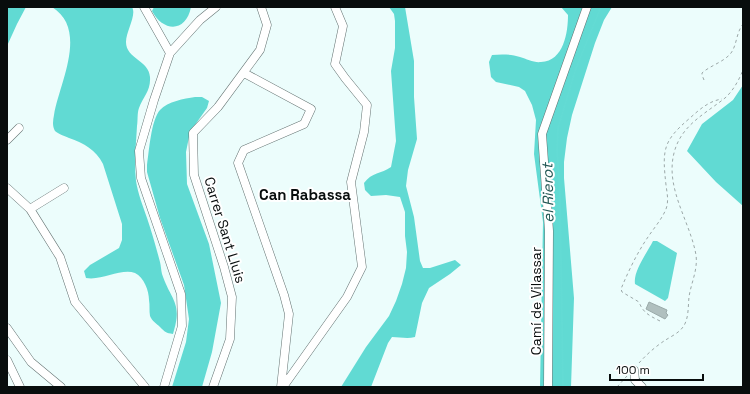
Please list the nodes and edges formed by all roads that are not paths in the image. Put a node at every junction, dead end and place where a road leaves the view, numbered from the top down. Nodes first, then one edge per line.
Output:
1 (144, 7) edge
2 (216, 7) edge
3 (261, 7) edge
4 (335, 7) edge
5 (587, 7) edge
6 (170, 53) junction
7 (244, 73) junction
8 (19, 128) dead end
9 (7, 140) edge
10 (7, 188) edge
11 (64, 188) dead end
12 (30, 209) junction
13 (7, 328) edge
14 (7, 360) edge
15 (634, 370) road end
16 (20, 387) edge
17 (62, 387) edge
18 (145, 387) edge
19 (164, 387) edge
20 (213, 387) edge
21 (282, 387) edge
22 (548, 387) edge
23 (642, 387) edge

1 - 6 street
2 - 6 street
3 - 7 street, Carrer Sant Lluis
4 - 21 street
5 - 22 street, Camí de Vilassar
6 - 19 street
7 - 20 street, Carrer Sant Lluis
7 - 21 street
8 - 9 street
10 - 12 street
11 - 12 street
12 - 18 street
13 - 17 street
14 - 16 street
15 - 23 street

